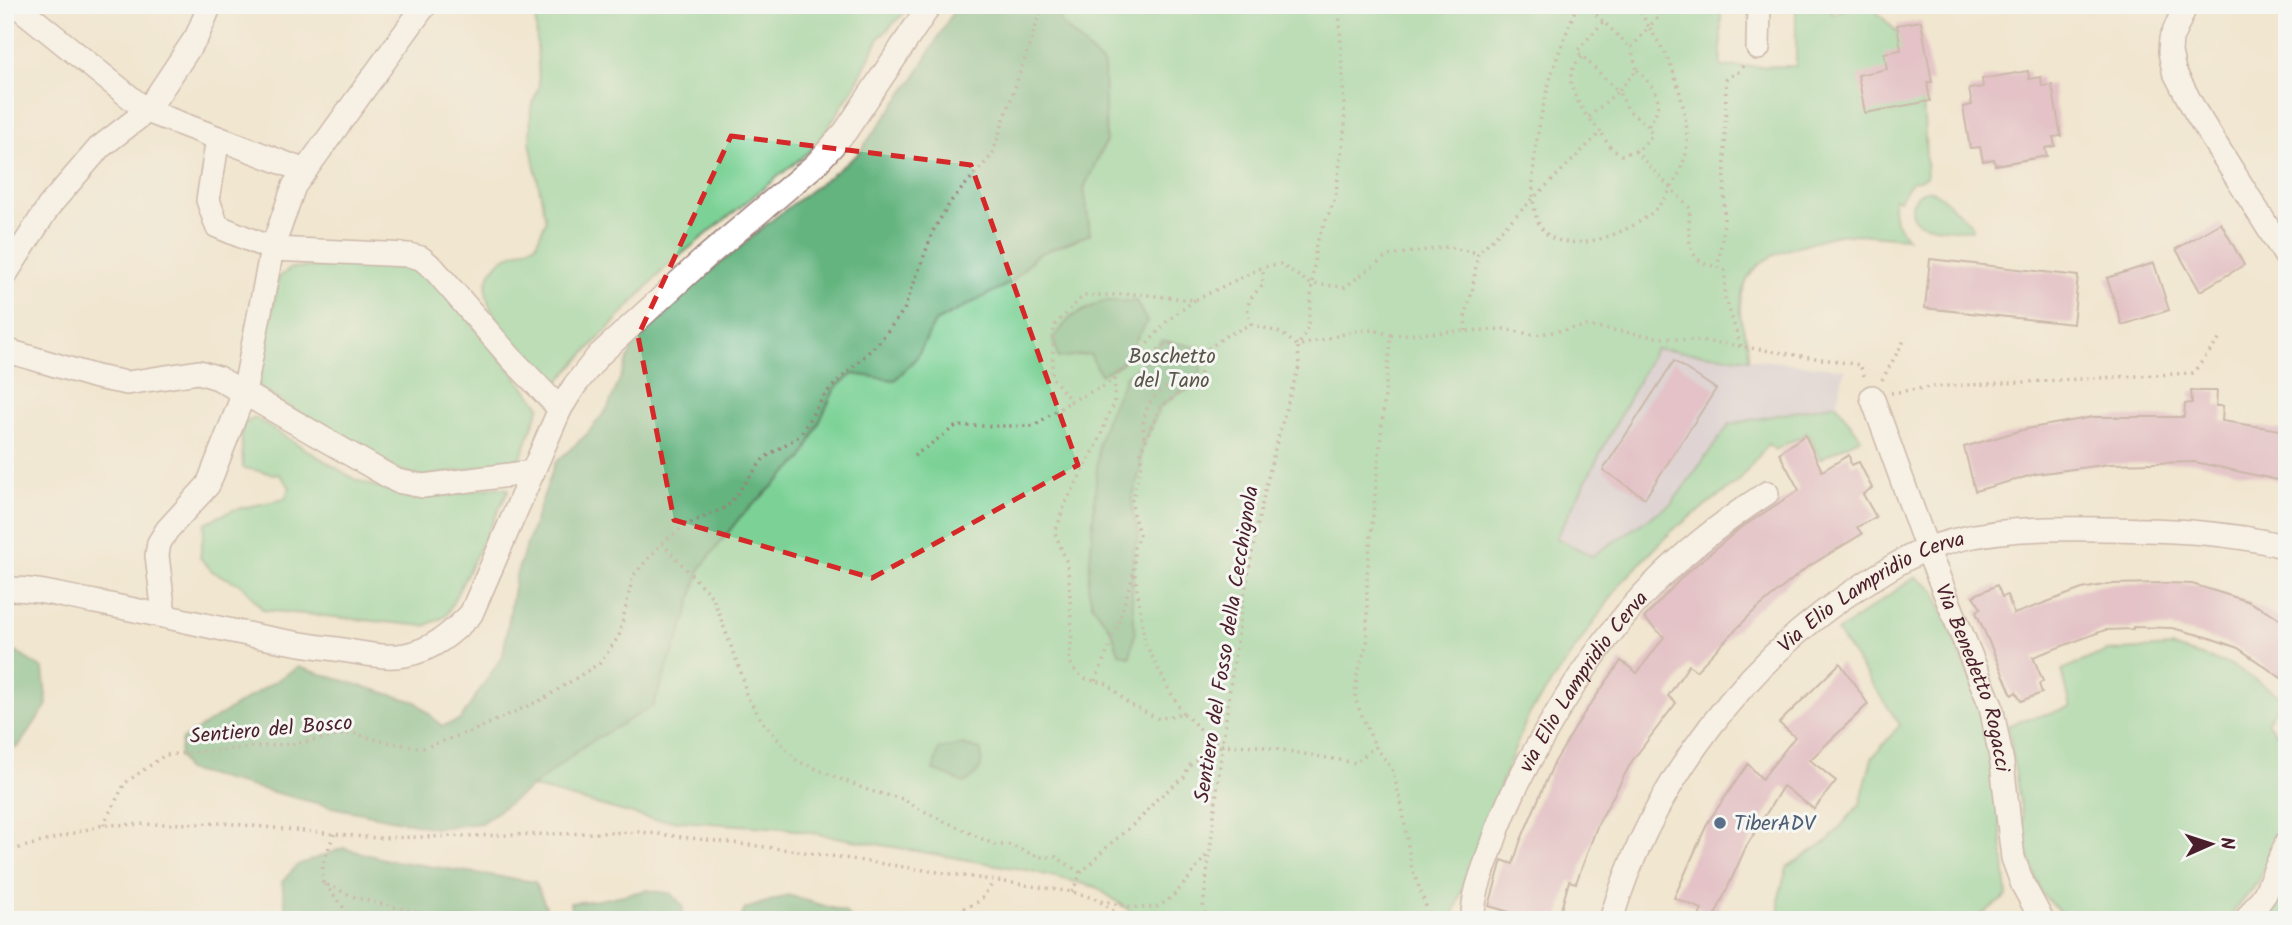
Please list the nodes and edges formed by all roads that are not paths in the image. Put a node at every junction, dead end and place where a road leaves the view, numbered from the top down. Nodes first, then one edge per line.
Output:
1 (16, 5) edge
2 (210, 5) edge
3 (425, 5) edge
4 (930, 5) edge
5 (1759, 5) edge
6 (2186, 5) edge
7 (1758, 48) dead end
8 (147, 111) junction
9 (218, 138) junction
10 (304, 172) junction
11 (272, 249) junction
12 (2287, 258) edge
13 (7, 264) edge
14 (5, 350) edge
15 (244, 393) junction
16 (1872, 397) road end
17 (560, 409) junction
18 (533, 472) junction
19 (1767, 493) dead end
20 (2287, 547) edge
21 (1927, 549) junction
22 (5, 589) edge
23 (164, 615) junction
24 (2287, 842) edge
25 (2247, 919) edge
26 (1473, 920) edge
27 (1612, 920) edge
28 (2042, 920) edge

1 - 8 street
2 - 8 street
3 - 10 street
4 - 17 street
5 - 7 street
6 - 12 street
8 - 9 street
8 - 13 street
9 - 10 street
9 - 11 street
10 - 11 street
11 - 15 street
11 - 17 street
14 - 15 street
15 - 18 street
15 - 23 street
16 - 21 street, Via Benedetto Rogacci
17 - 18 street
18 - 23 street
19 - 26 street, via Elio Lampridio Cerva
20 - 21 street, Via Elio Lampridio Cerva
21 - 27 street, Via Elio Lampridio Cerva
21 - 28 street, Via Benedetto Rogacci
22 - 23 street
24 - 25 street

